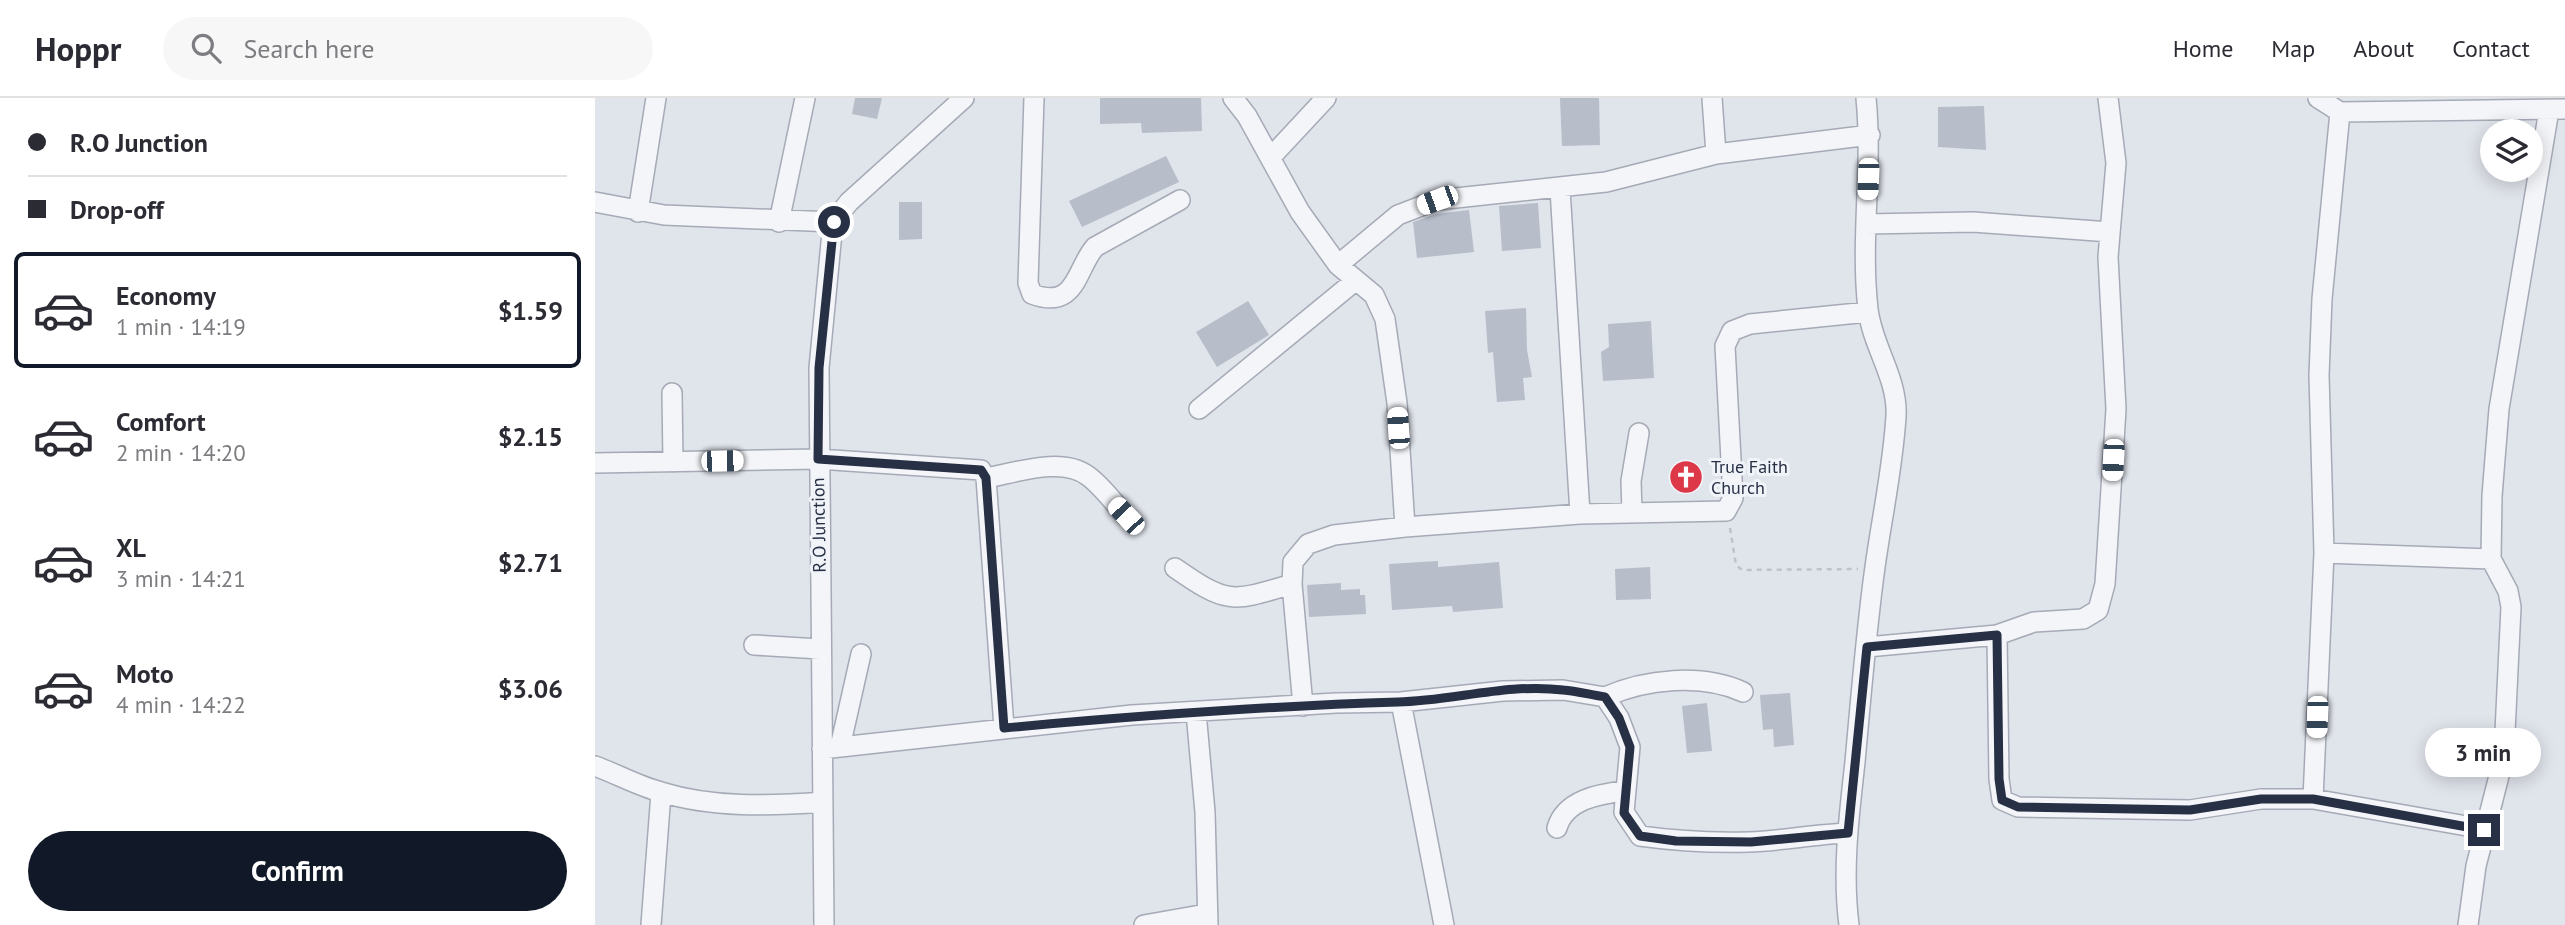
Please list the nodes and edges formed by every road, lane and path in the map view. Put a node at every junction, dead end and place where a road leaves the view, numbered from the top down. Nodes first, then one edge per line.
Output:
1 (656, 98) edge
2 (805, 98) edge
3 (964, 98) edge
4 (1034, 98) edge
5 (1233, 98) edge
6 (1326, 98) edge
7 (1712, 98) edge
8 (1866, 98) edge
9 (2108, 98) edge
10 (2318, 98) edge
11 (2557, 109) edge
12 (2340, 112) junction
13 (1870, 135) junction
14 (1716, 155) junction
15 (1271, 157) junction
16 (1560, 189) junction
17 (1180, 200) dead end
18 (595, 202) edge
19 (638, 212) junction
20 (779, 222) junction
21 (834, 222) junction
22 (1866, 224) junction
23 (2110, 232) junction
24 (1338, 265) junction
25 (1355, 281) junction
26 (1868, 312) junction
27 (672, 393) dead end
28 (1199, 409) dead end
29 (1639, 433) dead end
30 (818, 459) junction
31 (673, 461) junction
32 (595, 463) edge
33 (986, 478) junction
34 (1726, 511) junction
35 (1632, 513) junction
36 (1580, 514) junction
37 (1126, 516) dead end
38 (1405, 527) junction
39 (2324, 553) junction
40 (2491, 559) junction
41 (1175, 568) dead end
42 (1874, 569) junction
43 (1292, 584) junction
44 (1997, 635) junction
45 (754, 645) dead end
46 (1867, 647) junction
47 (821, 649) junction
48 (861, 654) dead end
49 (1743, 692) dead end
50 (1605, 697) junction
51 (1401, 702) junction
52 (1303, 706) junction
53 (1196, 712) junction
54 (1004, 728) junction
55 (831, 748) junction
56 (595, 766) edge
57 (1625, 792) junction
58 (661, 793) junction
59 (2313, 799) junction
60 (823, 802) junction
61 (1557, 828) dead end
62 (2484, 830) junction
63 (1848, 833) junction
64 (1207, 919) edge
65 (651, 925) edge
66 (824, 925) edge
67 (1144, 925) edge
68 (1444, 925) edge
69 (1849, 925) edge
70 (2468, 925) edge

1 - 19 street
2 - 20 street
3 - 21 street
4 - 17 street
5 - 15 street
6 - 15 street
7 - 14 street
8 - 13 street
9 - 23 street
10 - 12 street
11 - 12 street
11 - 40 street
12 - 39 street
13 - 14 street
13 - 22 street
14 - 16 street
15 - 24 street
16 - 24 street
16 - 36 street
18 - 19 street
19 - 20 street
20 - 21 street
21 - 30 street, R.O Junction
22 - 23 street
22 - 26 street
23 - 44 street
24 - 25 street
25 - 28 street
25 - 38 street
26 - 34 street
26 - 42 street
27 - 31 street
29 - 35 street
30 - 31 street
30 - 33 street
30 - 47 street, R.O Junction
31 - 32 street
33 - 37 street
33 - 54 street
34 - 35 street
34 - 42 path
35 - 36 street
36 - 38 street
38 - 43 street
39 - 40 street
39 - 59 street
40 - 62 street
41 - 43 street
42 - 46 street
43 - 52 street
44 - 46 street
44 - 59 street
45 - 47 street
46 - 63 street
47 - 55 street, R.O Junction
48 - 55 street
49 - 50 street
50 - 51 street
50 - 57 street
51 - 52 street
51 - 68 street
52 - 53 street
53 - 54 street
53 - 64 street
54 - 55 street
55 - 60 street, R.O Junction
56 - 58 street
57 - 61 street
57 - 63 street
58 - 60 street
58 - 65 street
59 - 62 street
60 - 66 street, R.O Junction
62 - 70 street
63 - 69 street
64 - 67 street

